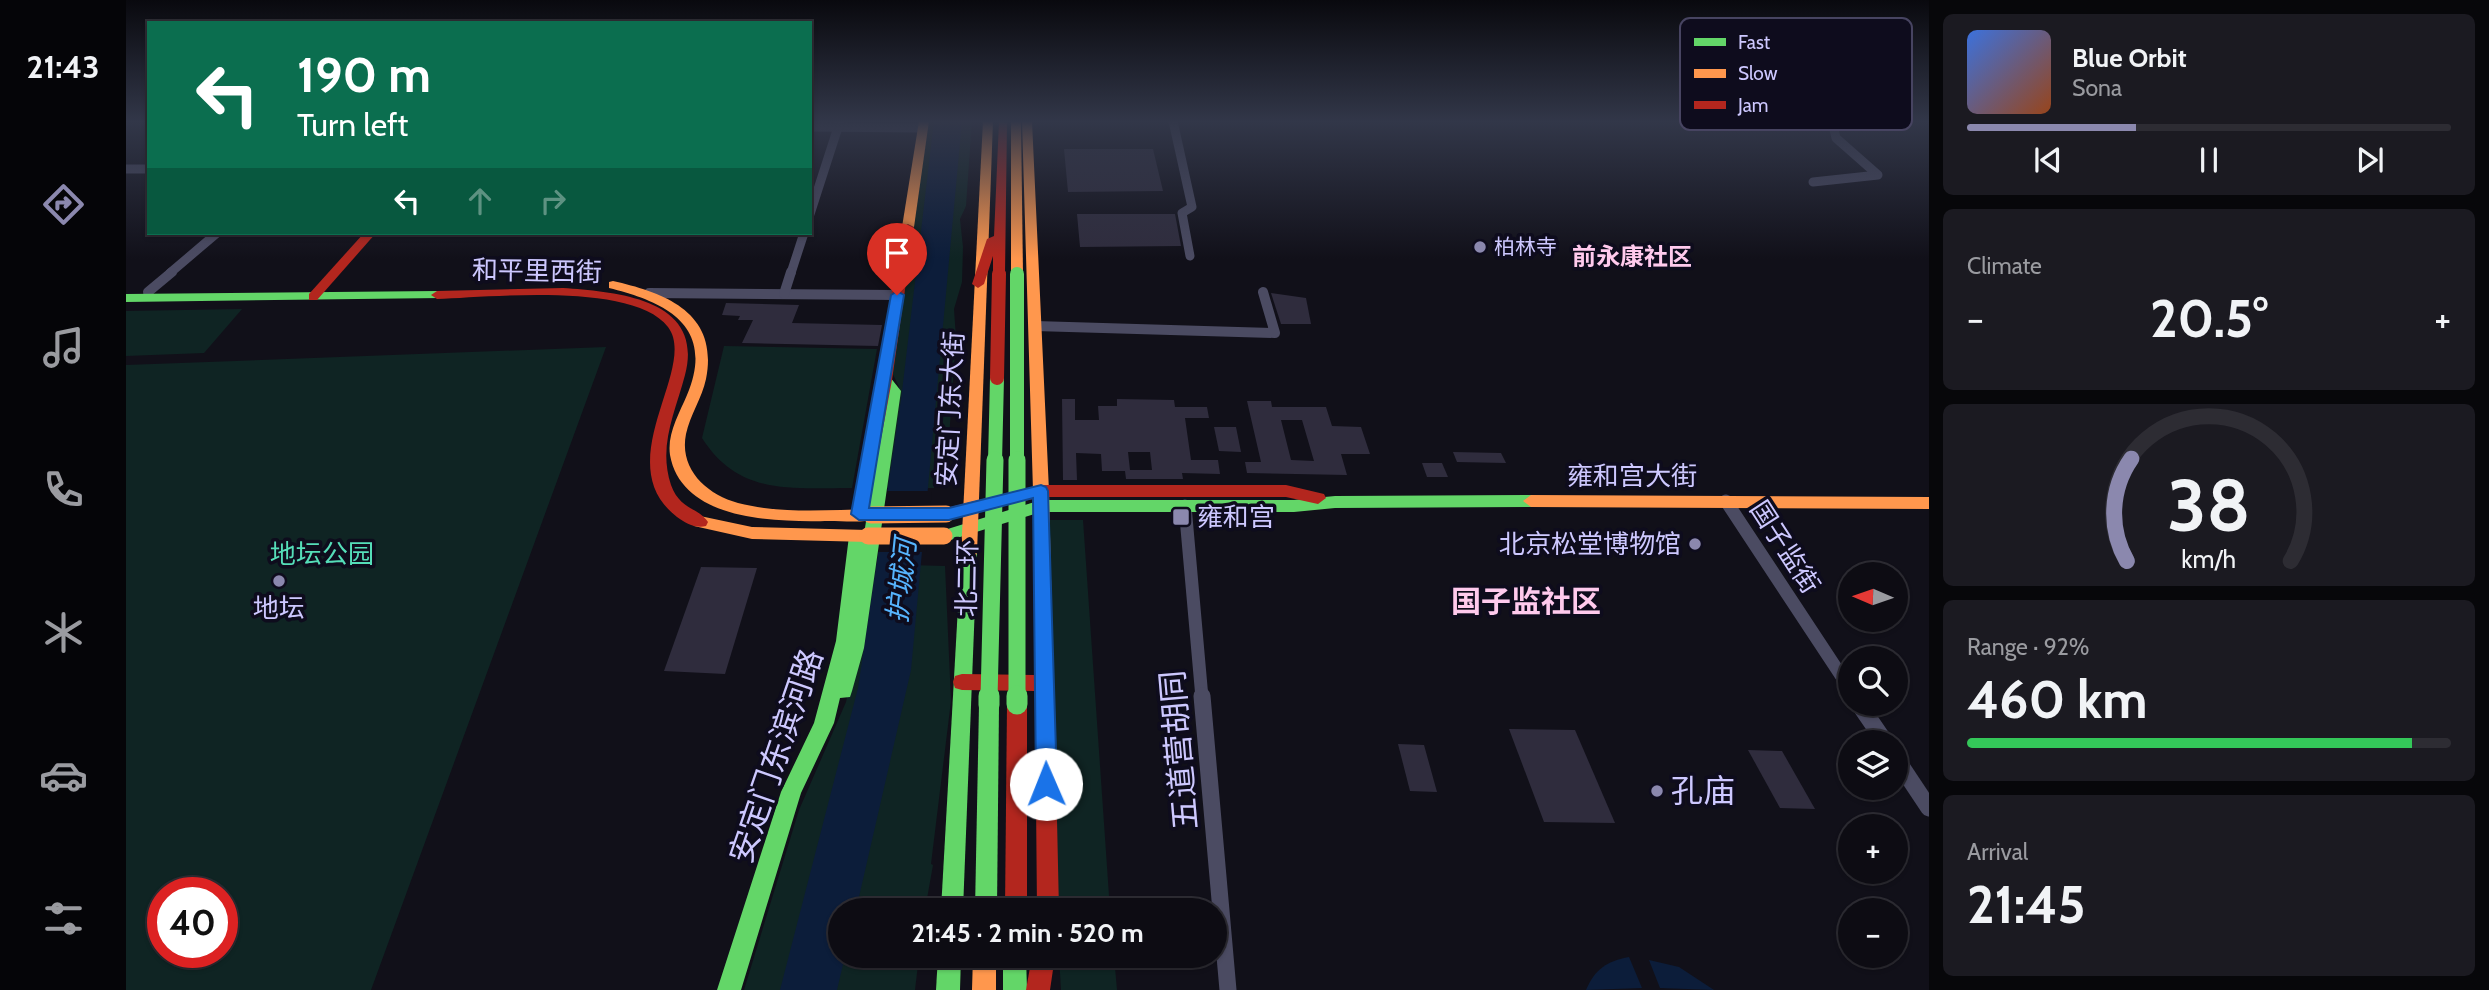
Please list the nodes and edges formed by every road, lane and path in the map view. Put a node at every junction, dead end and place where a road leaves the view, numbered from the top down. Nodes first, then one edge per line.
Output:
1 (825, 167) edge
2 (917, 167) edge
3 (985, 167) edge
4 (1001, 167) edge
5 (1016, 167) edge
6 (1027, 167) edge
7 (1183, 167) edge
8 (1869, 167) edge
9 (126, 169) edge
10 (147, 169) edge
11 (1813, 182) dead end
12 (812, 208) edge
13 (999, 221) junction
14 (1016, 232) junction
15 (215, 235) edge
16 (368, 235) edge
17 (803, 235) edge
18 (1190, 256) dead end
19 (1033, 280) junction
20 (978, 284) junction
21 (318, 291) junction
22 (126, 292) edge
23 (148, 292) junction
24 (1263, 292) dead end
25 (649, 293) junction
26 (784, 294) junction
27 (897, 295) junction
28 (126, 298) edge
29 (978, 315) junction
30 (1035, 321) junction
31 (885, 380) junction
32 (1041, 498) junction
33 (1335, 502) junction
34 (1726, 502) junction
35 (1929, 503) edge
36 (1185, 506) junction
37 (970, 508) junction
38 (865, 514) junction
39 (969, 528) junction
40 (862, 536) junction
41 (1838, 671) edge
42 (962, 682) junction
43 (1045, 683) junction
44 (824, 723) junction
45 (1908, 776) edge
46 (1929, 808) edge
47 (953, 898) edge
48 (986, 898) edge
49 (1016, 898) edge
50 (1048, 898) edge
51 (949, 968) edge
52 (985, 968) edge
53 (1015, 968) edge
54 (1043, 968) edge
55 (1047, 968) edge
56 (729, 990) edge
57 (948, 990) edge
58 (984, 990) edge
59 (1015, 990) edge
60 (1038, 990) edge
61 (1050, 990) edge
62 (1228, 990) edge

1 - 12 street
2 - 27 main road
3 - 20 main road, 安定门东大街
4 - 13 main road, 北二环
5 - 14 main road, 北二环
6 - 19 main road
7 - 18 street
8 - 11 street
9 - 10 street
13 - 20 main road
13 - 48 main road, 北二环, bridge
14 - 19 main road
14 - 49 main road, 北二环, bridge
15 - 23 street
16 - 21 main road
17 - 26 street
19 - 30 main road
20 - 29 main road, 安定门东大街
21 - 23 main road, 和平里西街
21 - 25 main road, 和平里西街
21 - 28 main road, 和平里西街
21 - 40 main road, 和平里西街
22 - 23 main road, 和平里西街
24 - 30 street
25 - 26 street
25 - 38 main road, 和平里西街
26 - 27 street
27 - 31 main road
29 - 30 main road
29 - 37 main road, 安定门东大街
30 - 32 main road
31 - 38 main road
31 - 44 main road
32 - 33 main road, 雍和宫大街
32 - 36 main road, 雍和宫大街
32 - 37 main road, 和平里西街
32 - 39 main road, 和平里西街
32 - 43 main road
33 - 34 main road, 雍和宫大街
33 - 36 main road, 雍和宫大街
34 - 35 main road, 雍和宫大街
34 - 41 street, 国子监街
36 - 62 street, 五道营胡同
37 - 38 main road, 和平里西街, bridge
37 - 39 main road, 安定门东大街
39 - 40 main road, 和平里西街, bridge
39 - 42 main road, 安定门东大街
40 - 44 main road, 安定门东滨河路
42 - 43 main road
42 - 47 main road, 安定门东大街
43 - 50 main road
44 - 56 main road, 安定门东滨河路
45 - 46 street
51 - 57 main road
52 - 58 main road
53 - 59 main road
54 - 60 main road
55 - 61 main road

